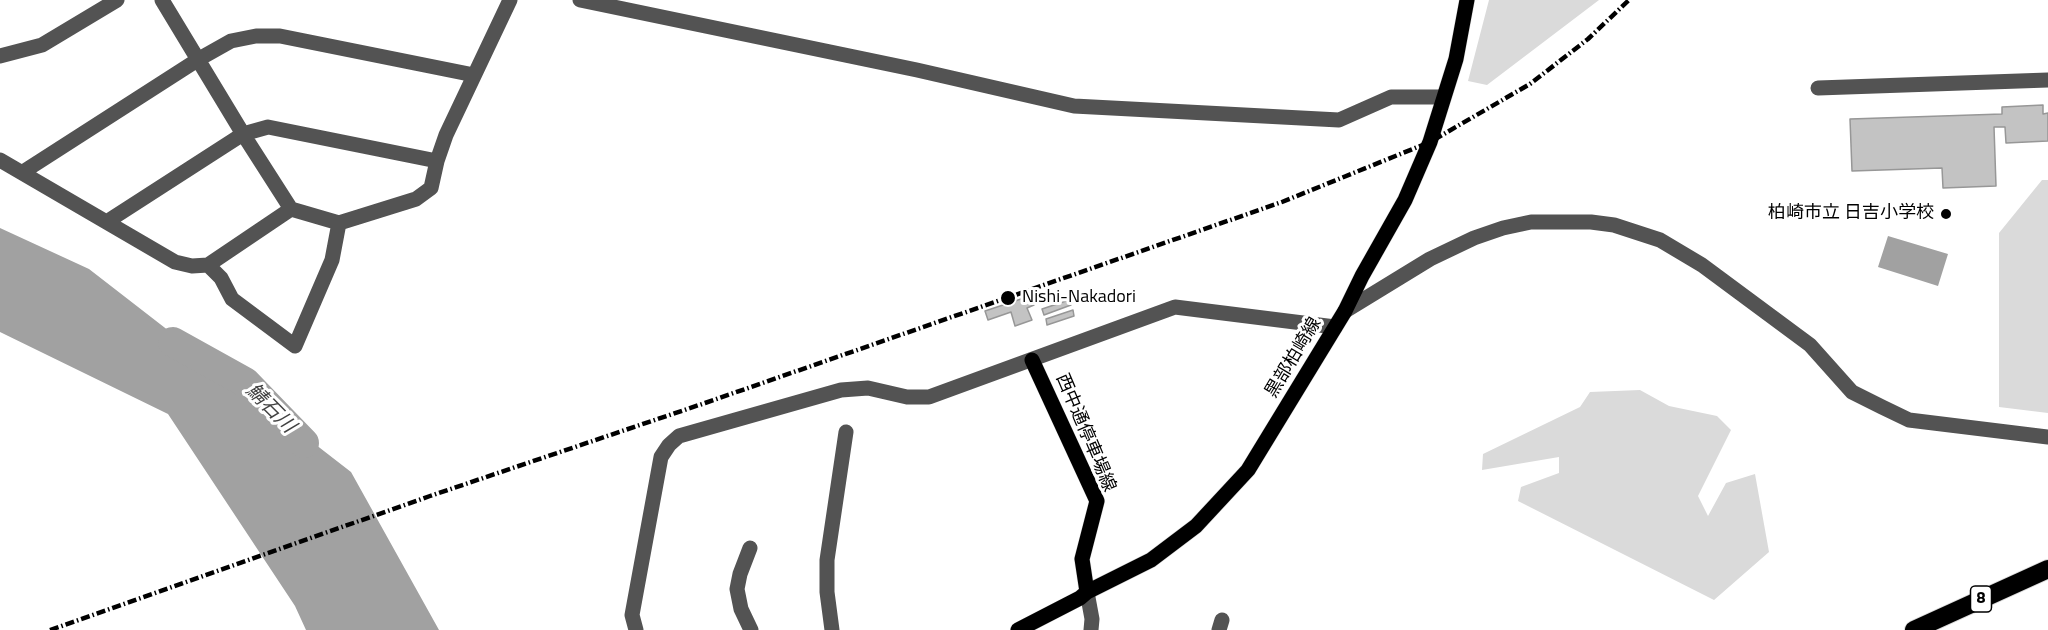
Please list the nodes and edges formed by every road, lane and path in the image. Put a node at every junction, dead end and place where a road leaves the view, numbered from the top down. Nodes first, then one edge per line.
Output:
1 (117, 0) edge
2 (162, 0) edge
3 (510, 0) edge
4 (580, 0) edge
5 (1467, 0) edge
6 (0, 56) edge
7 (199, 59) junction
8 (474, 75) junction
9 (2048, 80) edge
10 (1818, 88) dead end
11 (1443, 97) junction
12 (243, 134) junction
13 (0, 160) edge
14 (437, 162) junction
15 (23, 172) junction
16 (291, 209) junction
17 (108, 221) junction
18 (339, 223) junction
19 (208, 265) junction
20 (1345, 311) junction
21 (1335, 327) junction
22 (1032, 360) junction
23 (846, 432) dead end
24 (2048, 437) edge
25 (750, 548) dead end
26 (2048, 569) edge
27 (1087, 592) junction
28 (636, 630) edge
29 (751, 630) edge
30 (832, 630) edge
31 (1018, 630) edge
32 (1090, 630) edge
33 (1914, 630) edge

1 - 6 street
2 - 7 street
3 - 8 street
4 - 11 street
5 - 11 main road, 黒部柏崎線
7 - 8 street
7 - 12 street
7 - 15 street
8 - 14 street
9 - 10 street
11 - 20 main road, 黒部柏崎線
12 - 14 street
12 - 16 street
12 - 17 street
13 - 15 street
14 - 18 street
15 - 17 street
16 - 18 street
16 - 19 street
17 - 19 street
18 - 19 street
20 - 21 main road, 黒部柏崎線
20 - 24 street
21 - 22 street
21 - 27 main road, 黒部柏崎線
22 - 27 main road, 西中通停車場線
22 - 28 street
23 - 30 street
25 - 29 street
26 - 33 highway, 8
27 - 31 main road, 黒部柏崎線
27 - 32 street

